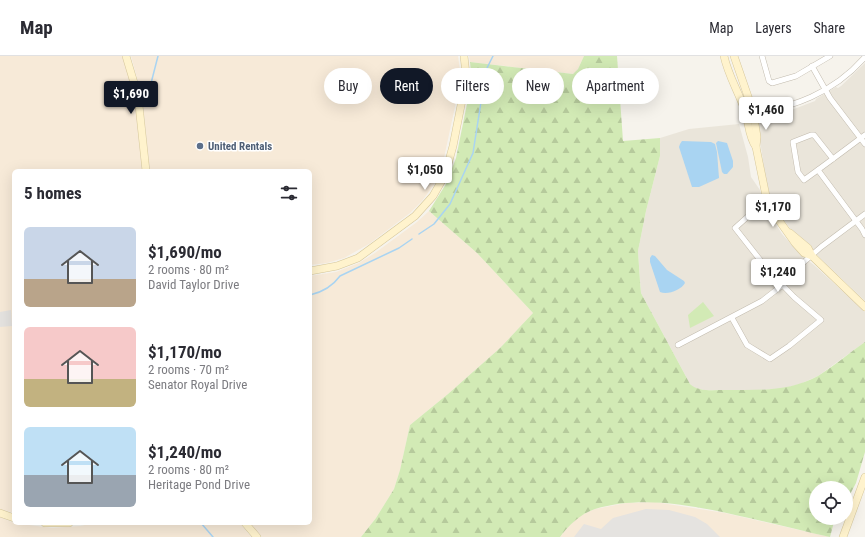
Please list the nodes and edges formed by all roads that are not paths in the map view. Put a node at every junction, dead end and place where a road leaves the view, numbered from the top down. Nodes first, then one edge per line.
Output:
1 (126, 56) edge
2 (464, 56) edge
3 (724, 56) edge
4 (734, 56) edge
5 (762, 56) edge
6 (830, 56) edge
7 (865, 57) edge
8 (812, 66) junction
9 (826, 90) junction
10 (750, 116) junction
11 (863, 137) edge
12 (865, 144) edge
13 (833, 160) junction
14 (146, 169) edge
15 (818, 170) junction
16 (770, 204) junction
17 (865, 214) edge
18 (856, 220) junction
19 (865, 235) edge
20 (812, 256) junction
21 (312, 271) edge
22 (782, 285) junction
23 (865, 307) edge
24 (732, 318) junction
25 (678, 345) dead end
26 (865, 477) edge
27 (0, 513) edge
28 (12, 517) edge
29 (247, 525) edge
30 (257, 537) edge
31 (843, 537) edge

1 - 14 street
2 - 21 street
3 - 10 street
4 - 10 street
5 - 8 street
6 - 8 street
7 - 9 street
8 - 9 street
9 - 10 street
9 - 11 street
10 - 16 street
11 - 12 street
11 - 13 street
13 - 15 street
13 - 15 street
15 - 18 street
16 - 20 street
16 - 22 street
17 - 18 street
18 - 19 street
18 - 20 street
20 - 22 street
20 - 23 street
22 - 24 street
22 - 24 street
24 - 25 street
26 - 31 street
27 - 28 street
29 - 30 street

